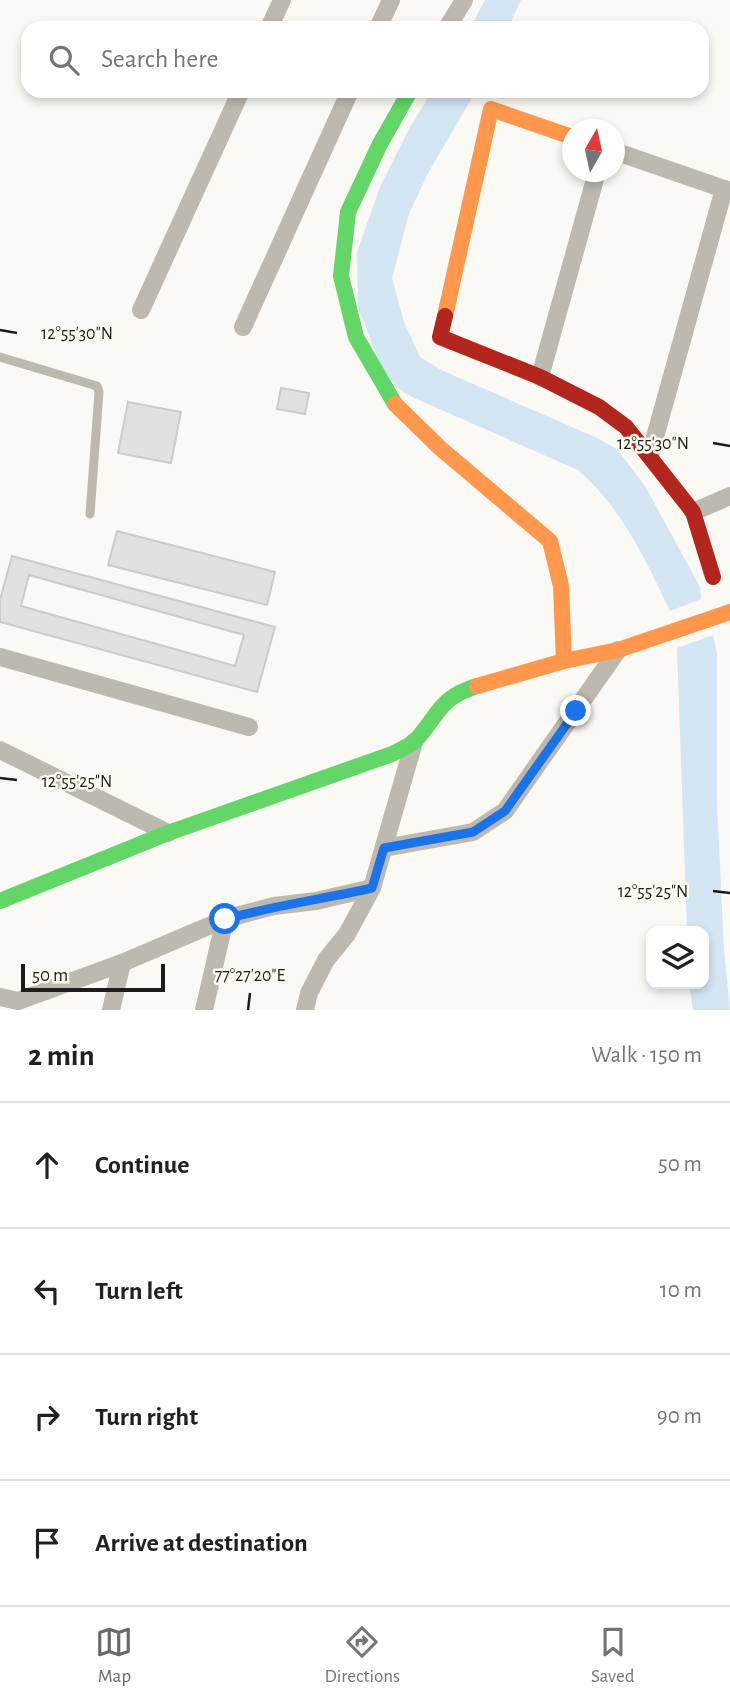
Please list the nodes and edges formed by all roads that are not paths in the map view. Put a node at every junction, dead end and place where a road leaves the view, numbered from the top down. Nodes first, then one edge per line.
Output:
1 (282, 0) edge
2 (391, 0) edge
3 (464, 0) edge
4 (272, 21) edge
5 (381, 21) edge
6 (451, 21) edge
7 (238, 98) edge
8 (347, 98) edge
9 (406, 98) edge
10 (562, 134) edge
11 (625, 155) edge
12 (594, 182) edge
13 (727, 190) edge
14 (141, 310) dead end
15 (243, 327) dead end
16 (0, 357) edge
17 (540, 377) junction
18 (650, 455) junction
19 (730, 496) edge
20 (693, 512) junction
21 (90, 514) dead end
22 (713, 577) dead end
23 (730, 611) edge
24 (618, 650) junction
25 (0, 657) edge
26 (564, 661) junction
27 (248, 727) dead end
28 (414, 743) junction
29 (0, 750) edge
30 (18, 758) junction
31 (0, 765) edge
32 (169, 832) junction
33 (384, 848) junction
34 (372, 888) junction
35 (0, 901) edge
36 (225, 919) junction
37 (122, 963) junction
38 (11, 1003) edge
39 (111, 1010) edge
40 (204, 1010) edge
41 (305, 1010) edge

1 - 4 street
2 - 5 street
3 - 6 street
7 - 14 street
8 - 15 street
9 - 26 street
10 - 17 street
11 - 13 street
12 - 17 street
13 - 18 street
16 - 21 lane
17 - 18 street
18 - 20 street
19 - 20 street
20 - 22 street
23 - 24 street
24 - 26 street
24 - 33 street
25 - 27 street
26 - 28 street
28 - 32 street
28 - 33 street
29 - 30 street
30 - 31 street
30 - 32 street
32 - 35 street
33 - 34 street
34 - 36 street
34 - 41 street
36 - 37 street
36 - 40 street
37 - 38 street
37 - 39 street

